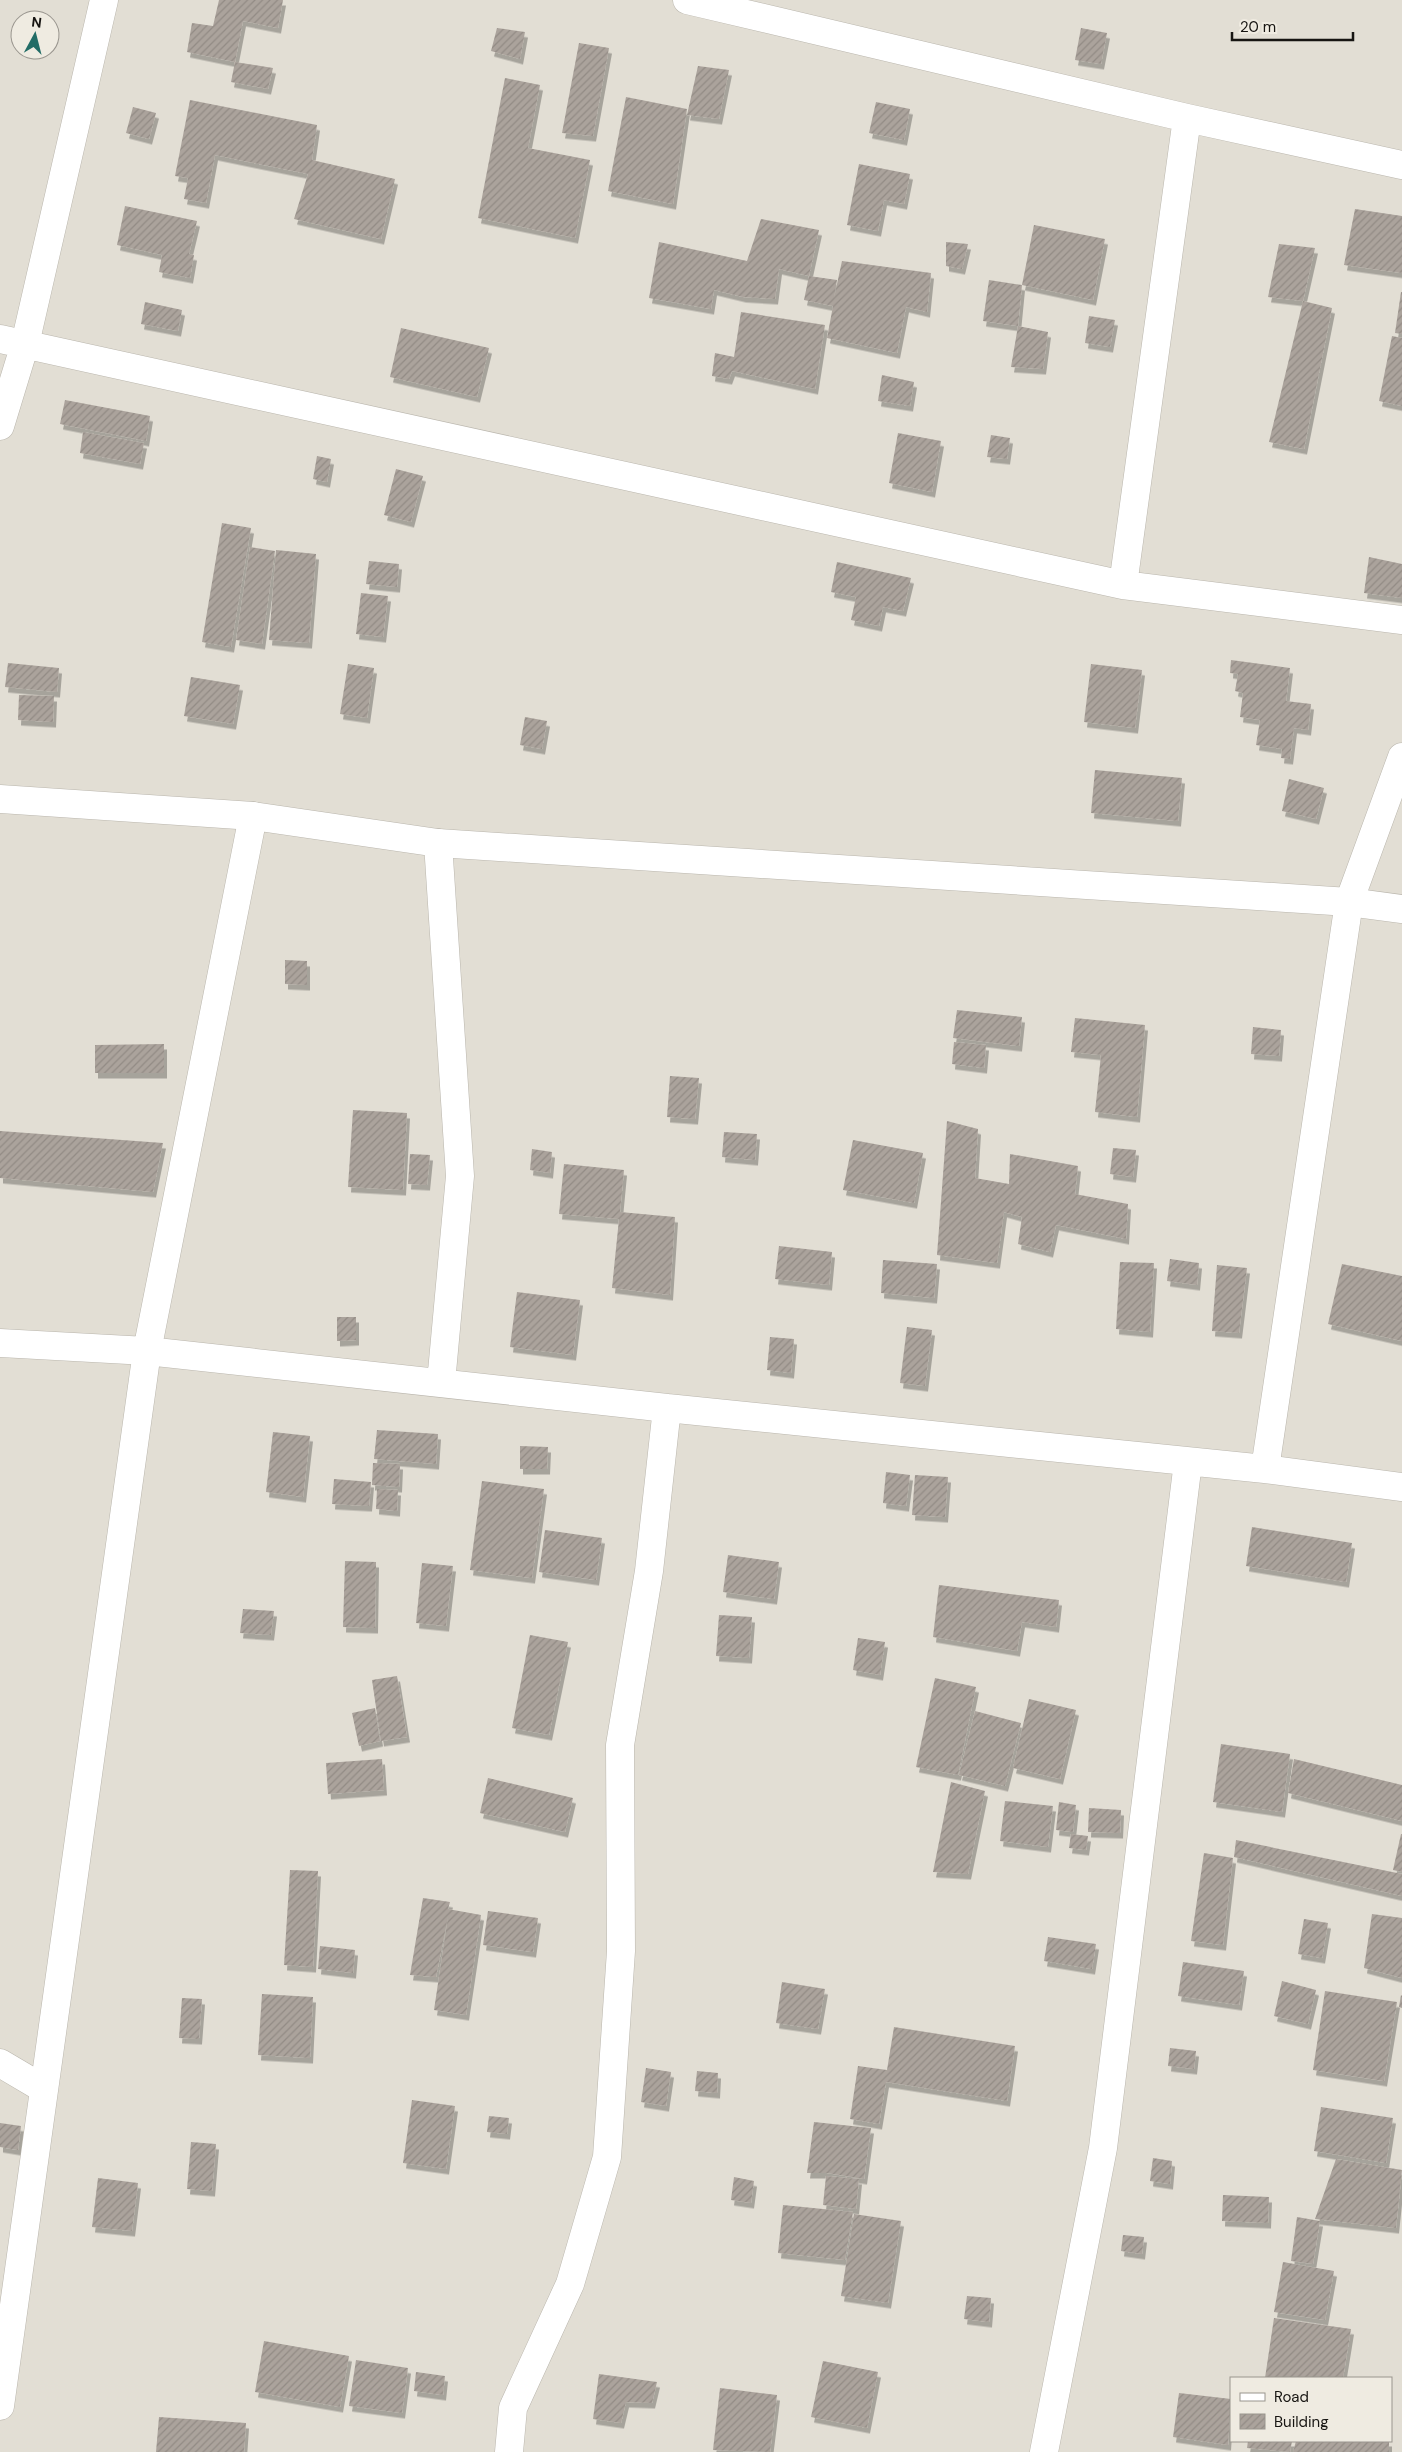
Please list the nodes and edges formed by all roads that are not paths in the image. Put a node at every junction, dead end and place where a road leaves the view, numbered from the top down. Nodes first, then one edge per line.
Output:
1 (104, 0) edge
2 (687, 0) edge
3 (1187, 118) junction
4 (1402, 165) edge
5 (12, 342) edge
6 (0, 426) edge
7 (1123, 585) junction
8 (1402, 620) edge
9 (1402, 757) edge
10 (0, 800) edge
11 (253, 816) junction
12 (438, 843) junction
13 (1349, 902) junction
14 (1402, 909) edge
15 (0, 1343) edge
16 (147, 1351) junction
17 (441, 1383) junction
18 (667, 1408) junction
19 (1188, 1462) junction
20 (1265, 1469) junction
21 (1402, 1486) edge
22 (0, 2063) edge
23 (44, 2089) junction
24 (0, 2406) edge
25 (509, 2452) edge
26 (1044, 2452) edge

1 - 5 street
2 - 3 street
3 - 4 street
3 - 7 street
5 - 6 street
5 - 7 street
7 - 8 street
9 - 13 street
10 - 11 street
11 - 12 street
11 - 16 street
12 - 13 street
12 - 17 street
13 - 14 street
13 - 20 street
15 - 16 street
16 - 17 street
16 - 23 street
17 - 18 street
18 - 19 street
18 - 25 street
19 - 20 street
19 - 26 street
20 - 21 street
22 - 23 street
23 - 24 street

